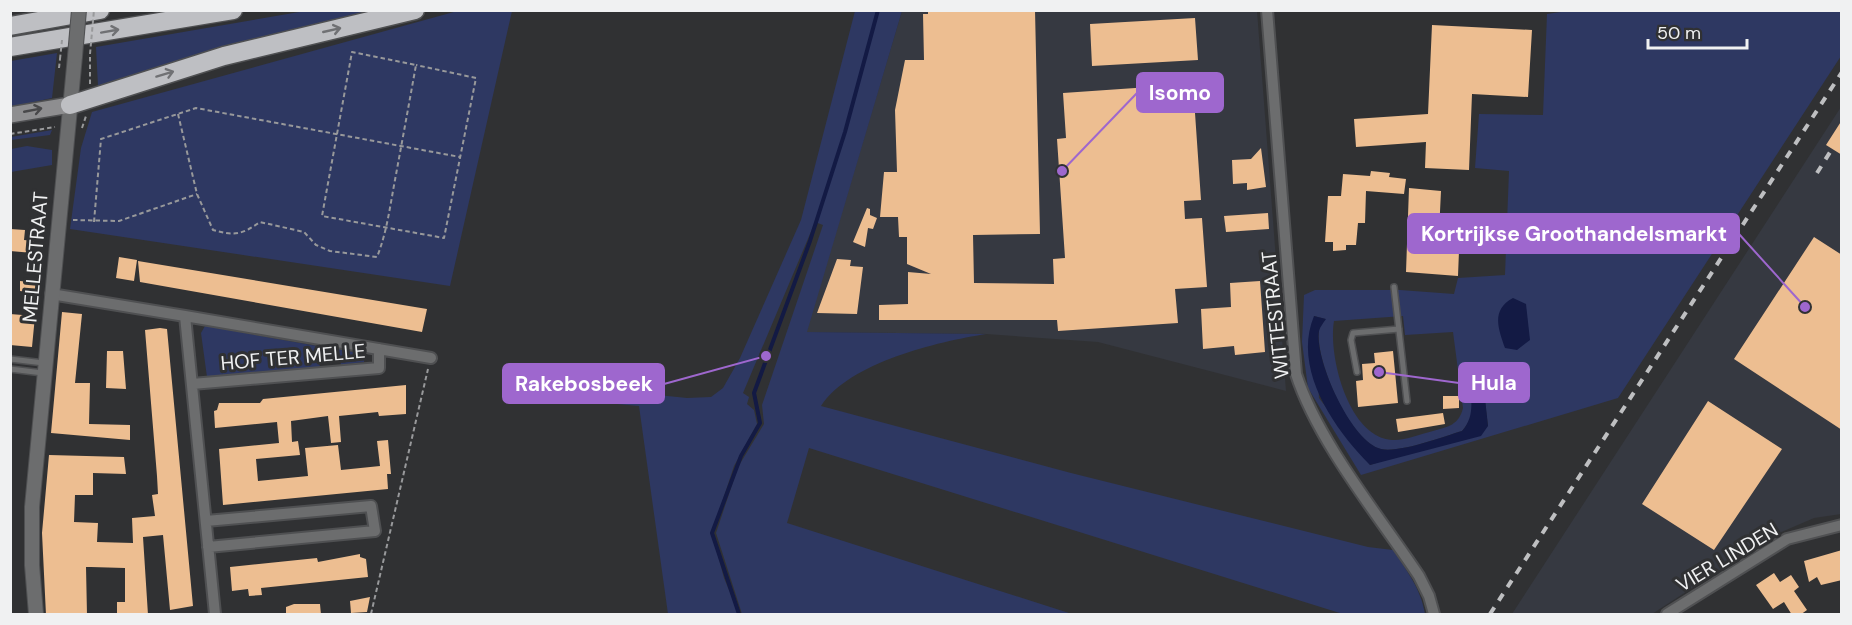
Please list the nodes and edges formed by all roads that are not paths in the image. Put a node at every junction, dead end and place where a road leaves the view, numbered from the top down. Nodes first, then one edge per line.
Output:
1 (78, 10) edge
2 (100, 10) edge
3 (233, 10) edge
4 (415, 10) edge
5 (1267, 10) edge
6 (10, 26) edge
7 (10, 47) edge
8 (70, 105) junction
9 (10, 115) edge
10 (1394, 287) dead end
11 (51, 294) junction
12 (185, 316) junction
13 (1399, 329) junction
14 (379, 349) junction
15 (10, 358) edge
16 (431, 358) road end
17 (44, 368) junction
18 (10, 369) edge
19 (1358, 372) dead end
20 (192, 384) junction
21 (1407, 401) dead end
22 (206, 521) junction
23 (1842, 525) edge
24 (208, 547) junction
25 (36, 615) edge
26 (215, 615) edge
27 (1434, 615) edge
28 (1667, 615) edge

1 - 8 street, MELLESTRAAT, bridge
2 - 6 highway
7 -> 3 highway
8 -> 4 highway
5 - 27 street, WITTESTRAAT
9 -> 8 main road
8 - 11 street, MELLESTRAAT
10 - 13 lane
11 - 12 street, HOF TER MELLE
11 - 17 street, MELLESTRAAT
12 - 14 street, HOF TER MELLE
12 - 20 street
13 - 19 lane
13 - 21 lane
14 - 16 street, HOF TER MELLE
14 - 20 street, HOF TER MELLE
15 - 17 lane
17 - 18 lane
17 - 25 street, MELLESTRAAT
20 - 22 street
22 - 24 street
22 - 24 street
23 - 28 street, VIER LINDEN
24 - 26 street

